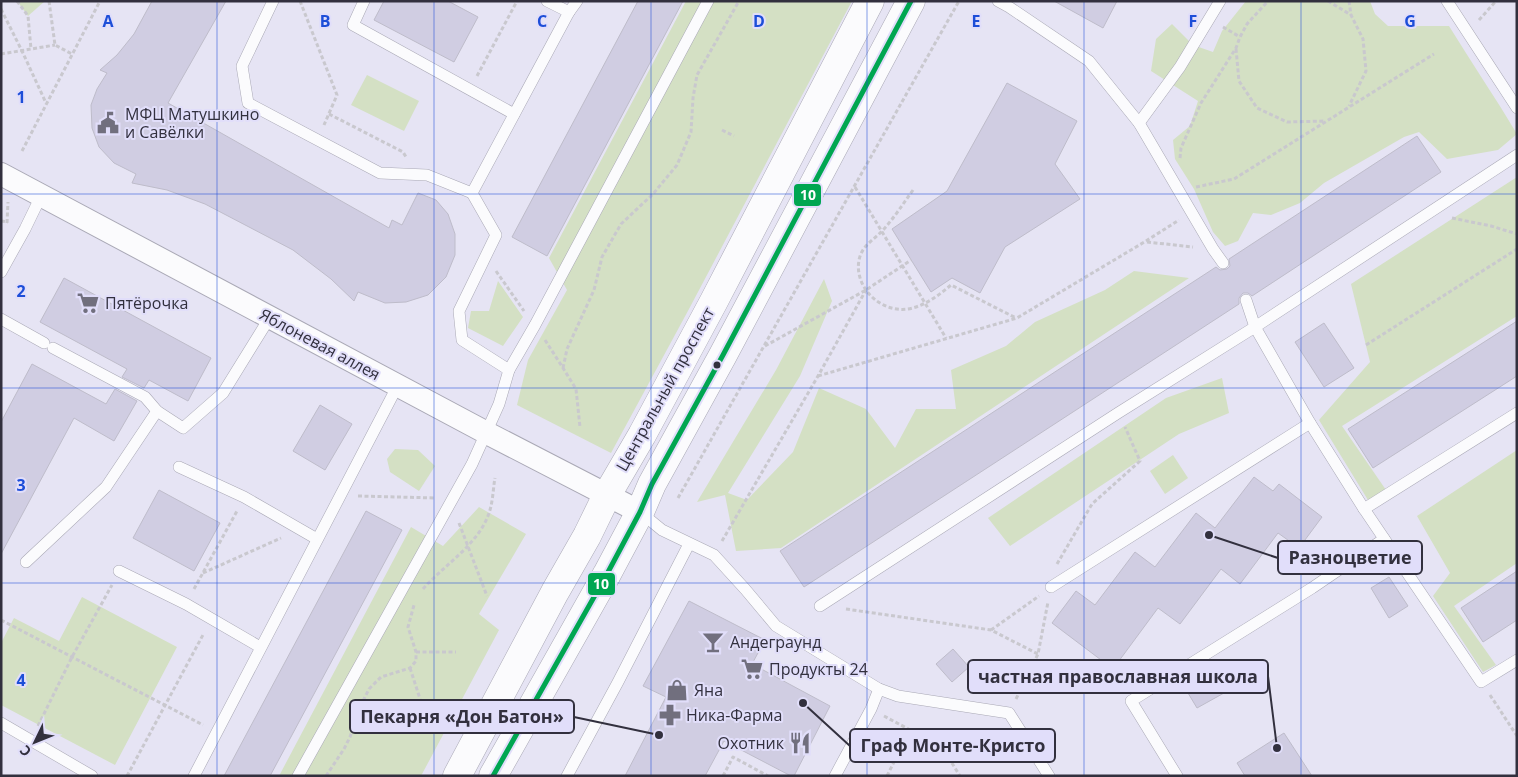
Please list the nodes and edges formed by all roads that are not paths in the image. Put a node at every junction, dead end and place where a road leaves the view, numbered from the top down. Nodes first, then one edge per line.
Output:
1 (272, 1) edge
2 (364, 1) edge
3 (547, 1) edge
4 (577, 1) edge
5 (708, 1) edge
6 (870, 1) edge
7 (911, 1) edge
8 (998, 1) edge
9 (1220, 1) edge
10 (1447, 1) edge
11 (569, 12) junction
12 (1517, 108) edge
13 (514, 114) junction
14 (1139, 123) junction
15 (1517, 156) edge
16 (1, 174) edge
17 (472, 193) junction
18 (41, 196) junction
19 (1223, 263) dead end
20 (1, 272) edge
21 (1246, 300) dead end
22 (714, 301) junction
23 (270, 317) junction
24 (743, 317) junction
25 (1, 319) edge
26 (1255, 327) junction
27 (510, 370) junction
28 (398, 385) junction
29 (157, 411) junction
30 (1517, 413) edge
31 (1310, 423) junction
32 (485, 432) junction
33 (179, 467) dead end
34 (607, 495) junction
35 (1364, 509) junction
36 (640, 512) junction
37 (317, 539) junction
38 (1384, 539) junction
39 (689, 544) junction
40 (26, 562) dead end
41 (119, 571) road end
42 (1051, 587) road end
43 (820, 606) road end
44 (260, 647) junction
45 (1517, 660) edge
46 (879, 689) junction
47 (1, 723) edge
48 (458, 774) edge
49 (92, 776) edge
50 (194, 776) edge
51 (298, 776) edge
52 (492, 776) edge
53 (567, 776) edge
54 (835, 776) edge
55 (1049, 776) edge
56 (1176, 776) edge

1 - 17 lane
2 - 13 lane
3 - 11 lane
4 - 11 lane
5 - 27 lane
6 - 22 main road, Центральный проспект
7 - 24 main road, Центральный проспект
8 - 14 lane
9 - 14 lane
10 - 12 lane
11 - 13 lane
13 - 17 lane
14 - 19 lane
15 - 26 lane
16 - 18 street, Яблоневая аллея
17 - 27 lane
18 - 20 lane
18 - 23 street, Яблоневая аллея
21 - 26 lane
22 - 24 main road
22 - 34 main road, Центральный проспект
23 - 28 street, Яблоневая аллея
23 - 29 lane
24 - 36 main road, Центральный проспект
25 - 29 lane
26 - 31 lane
26 - 43 lane
27 - 32 lane
28 - 32 street, Яблоневая аллея
28 - 37 lane
29 - 40 lane
30 - 35 lane
31 - 35 lane
31 - 42 lane
32 - 34 street, Яблоневая аллея
32 - 51 lane
33 - 37 lane
34 - 36 street, Яблоневая аллея
34 - 48 main road, Центральный проспект
35 - 38 lane
36 - 39 lane
36 - 52 main road, Центральный проспект
37 - 44 lane
38 - 45 lane
38 - 56 lane
39 - 46 lane
39 - 53 lane
41 - 44 lane
44 - 50 lane
46 - 54 lane
46 - 55 lane
47 - 49 lane
48 - 52 main road

